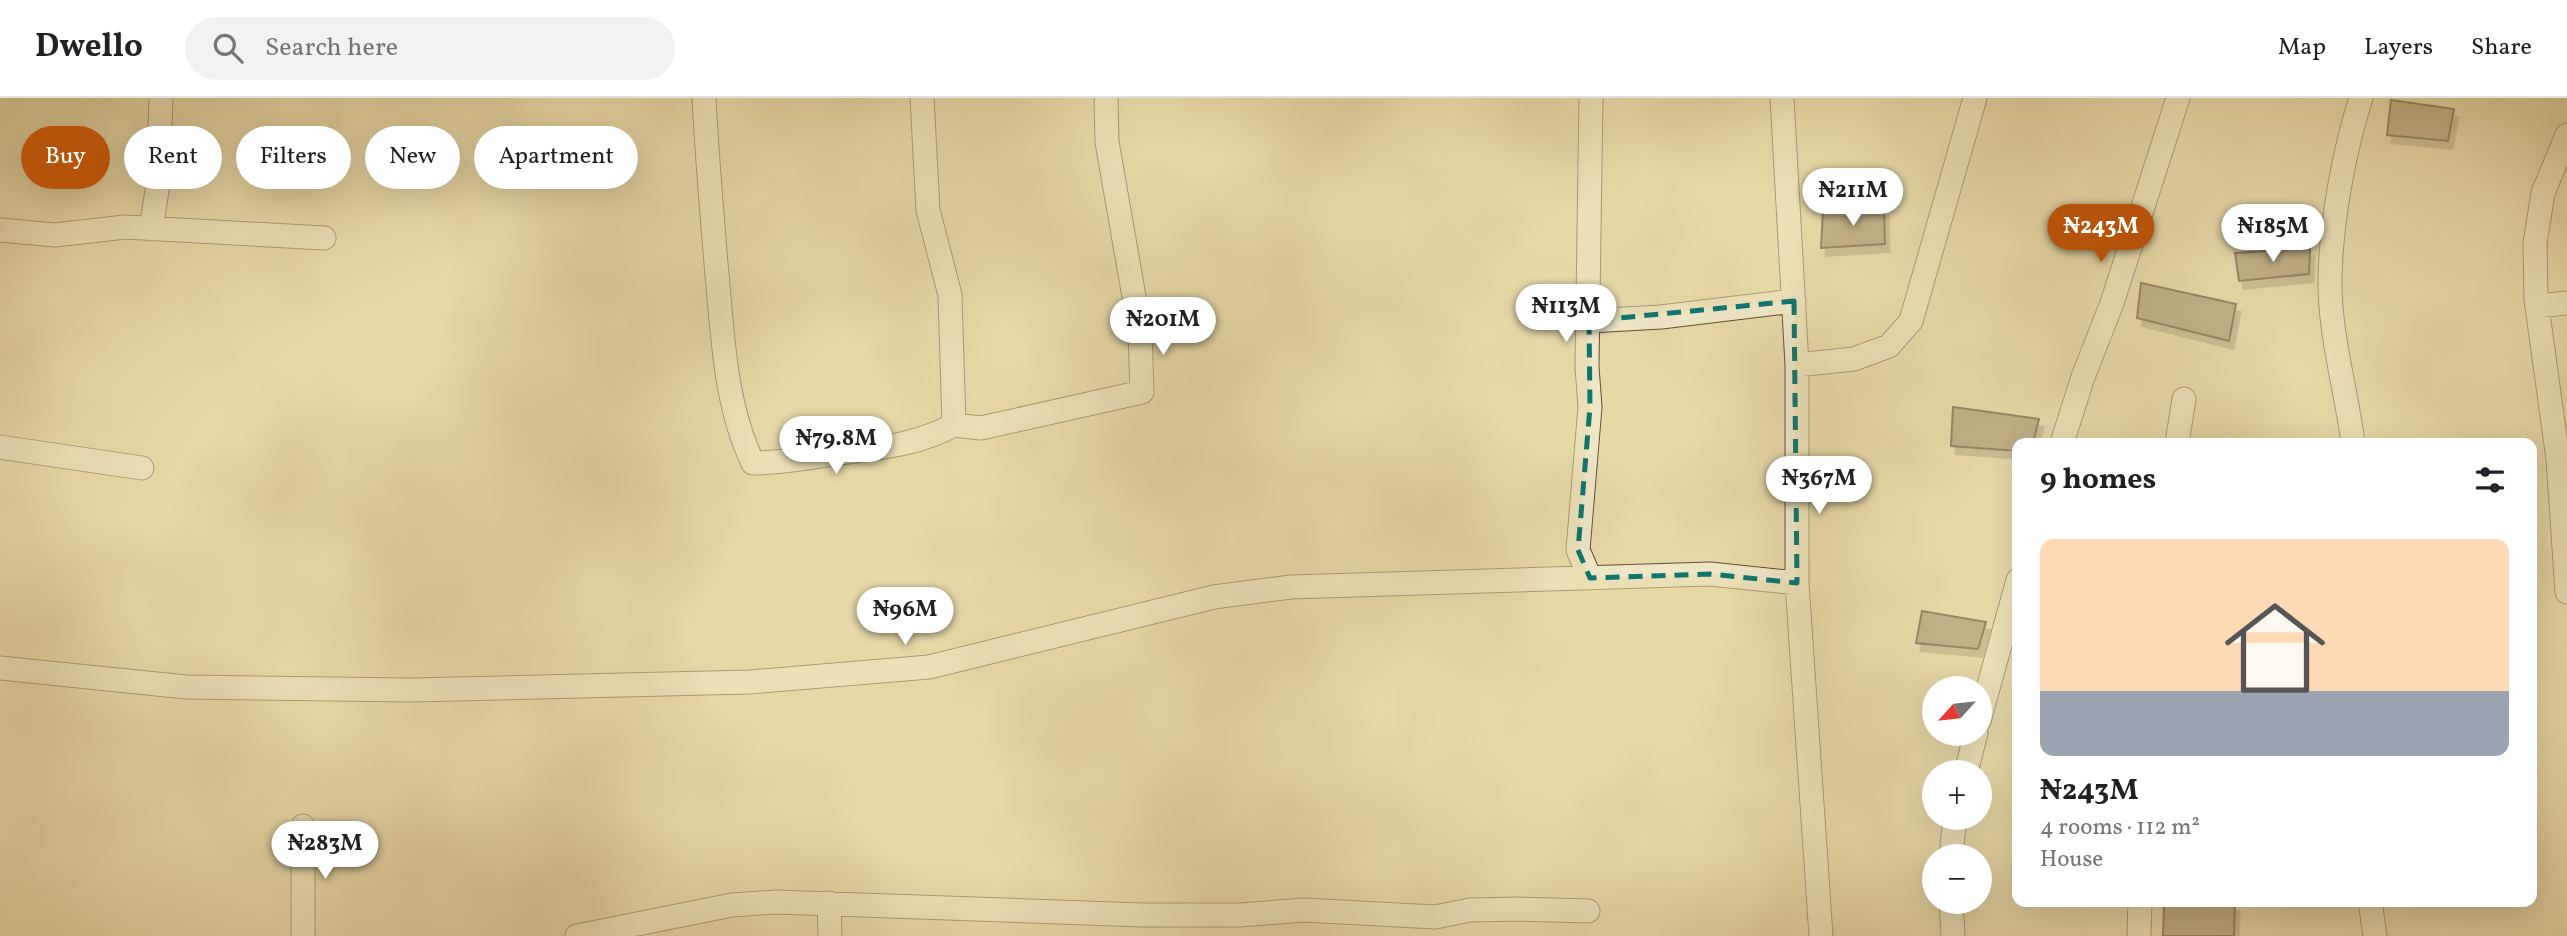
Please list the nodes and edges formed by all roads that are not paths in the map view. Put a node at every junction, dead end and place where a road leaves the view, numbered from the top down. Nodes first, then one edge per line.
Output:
1 (161, 98) edge
2 (705, 98) edge
3 (922, 98) edge
4 (1106, 98) edge
5 (1591, 98) edge
6 (1782, 98) edge
7 (1975, 98) edge
8 (2178, 98) edge
9 (2361, 98) edge
10 (2567, 135) edge
11 (151, 229) junction
12 (0, 230) edge
13 (324, 238) dead end
14 (1794, 301) junction
15 (2567, 303) edge
16 (2537, 306) junction
17 (1589, 321) junction
18 (1797, 365) junction
19 (2184, 399) dead end
20 (954, 425) junction
21 (2064, 438) edge
22 (2178, 438) edge
23 (2352, 438) edge
24 (0, 447) edge
25 (142, 468) dead end
26 (1590, 578) junction
27 (1797, 583) junction
28 (2567, 592) edge
29 (2012, 602) edge
30 (0, 668) edge
31 (1991, 676) edge
32 (303, 826) dead end
33 (829, 903) junction
34 (2140, 907) edge
35 (2371, 907) edge
36 (1588, 911) dead end
37 (1952, 914) edge
38 (303, 936) edge
39 (577, 936) edge
40 (830, 936) edge
41 (1821, 936) edge
42 (1953, 936) edge
43 (2139, 936) edge
44 (2375, 936) edge

1 - 11 street
2 - 20 street
3 - 20 street
4 - 20 street
5 - 17 street
6 - 14 street
7 - 18 street
8 - 21 street
9 - 23 street
10 - 16 street
11 - 12 street
11 - 13 street
14 - 17 street
14 - 18 street
15 - 16 street
16 - 28 street
17 - 26 street
18 - 27 street
19 - 22 street
24 - 25 street
26 - 27 street
26 - 30 street
27 - 41 street
29 - 31 street
32 - 38 street
33 - 36 street
33 - 39 street
33 - 40 street
34 - 43 street
35 - 44 street
37 - 42 street

